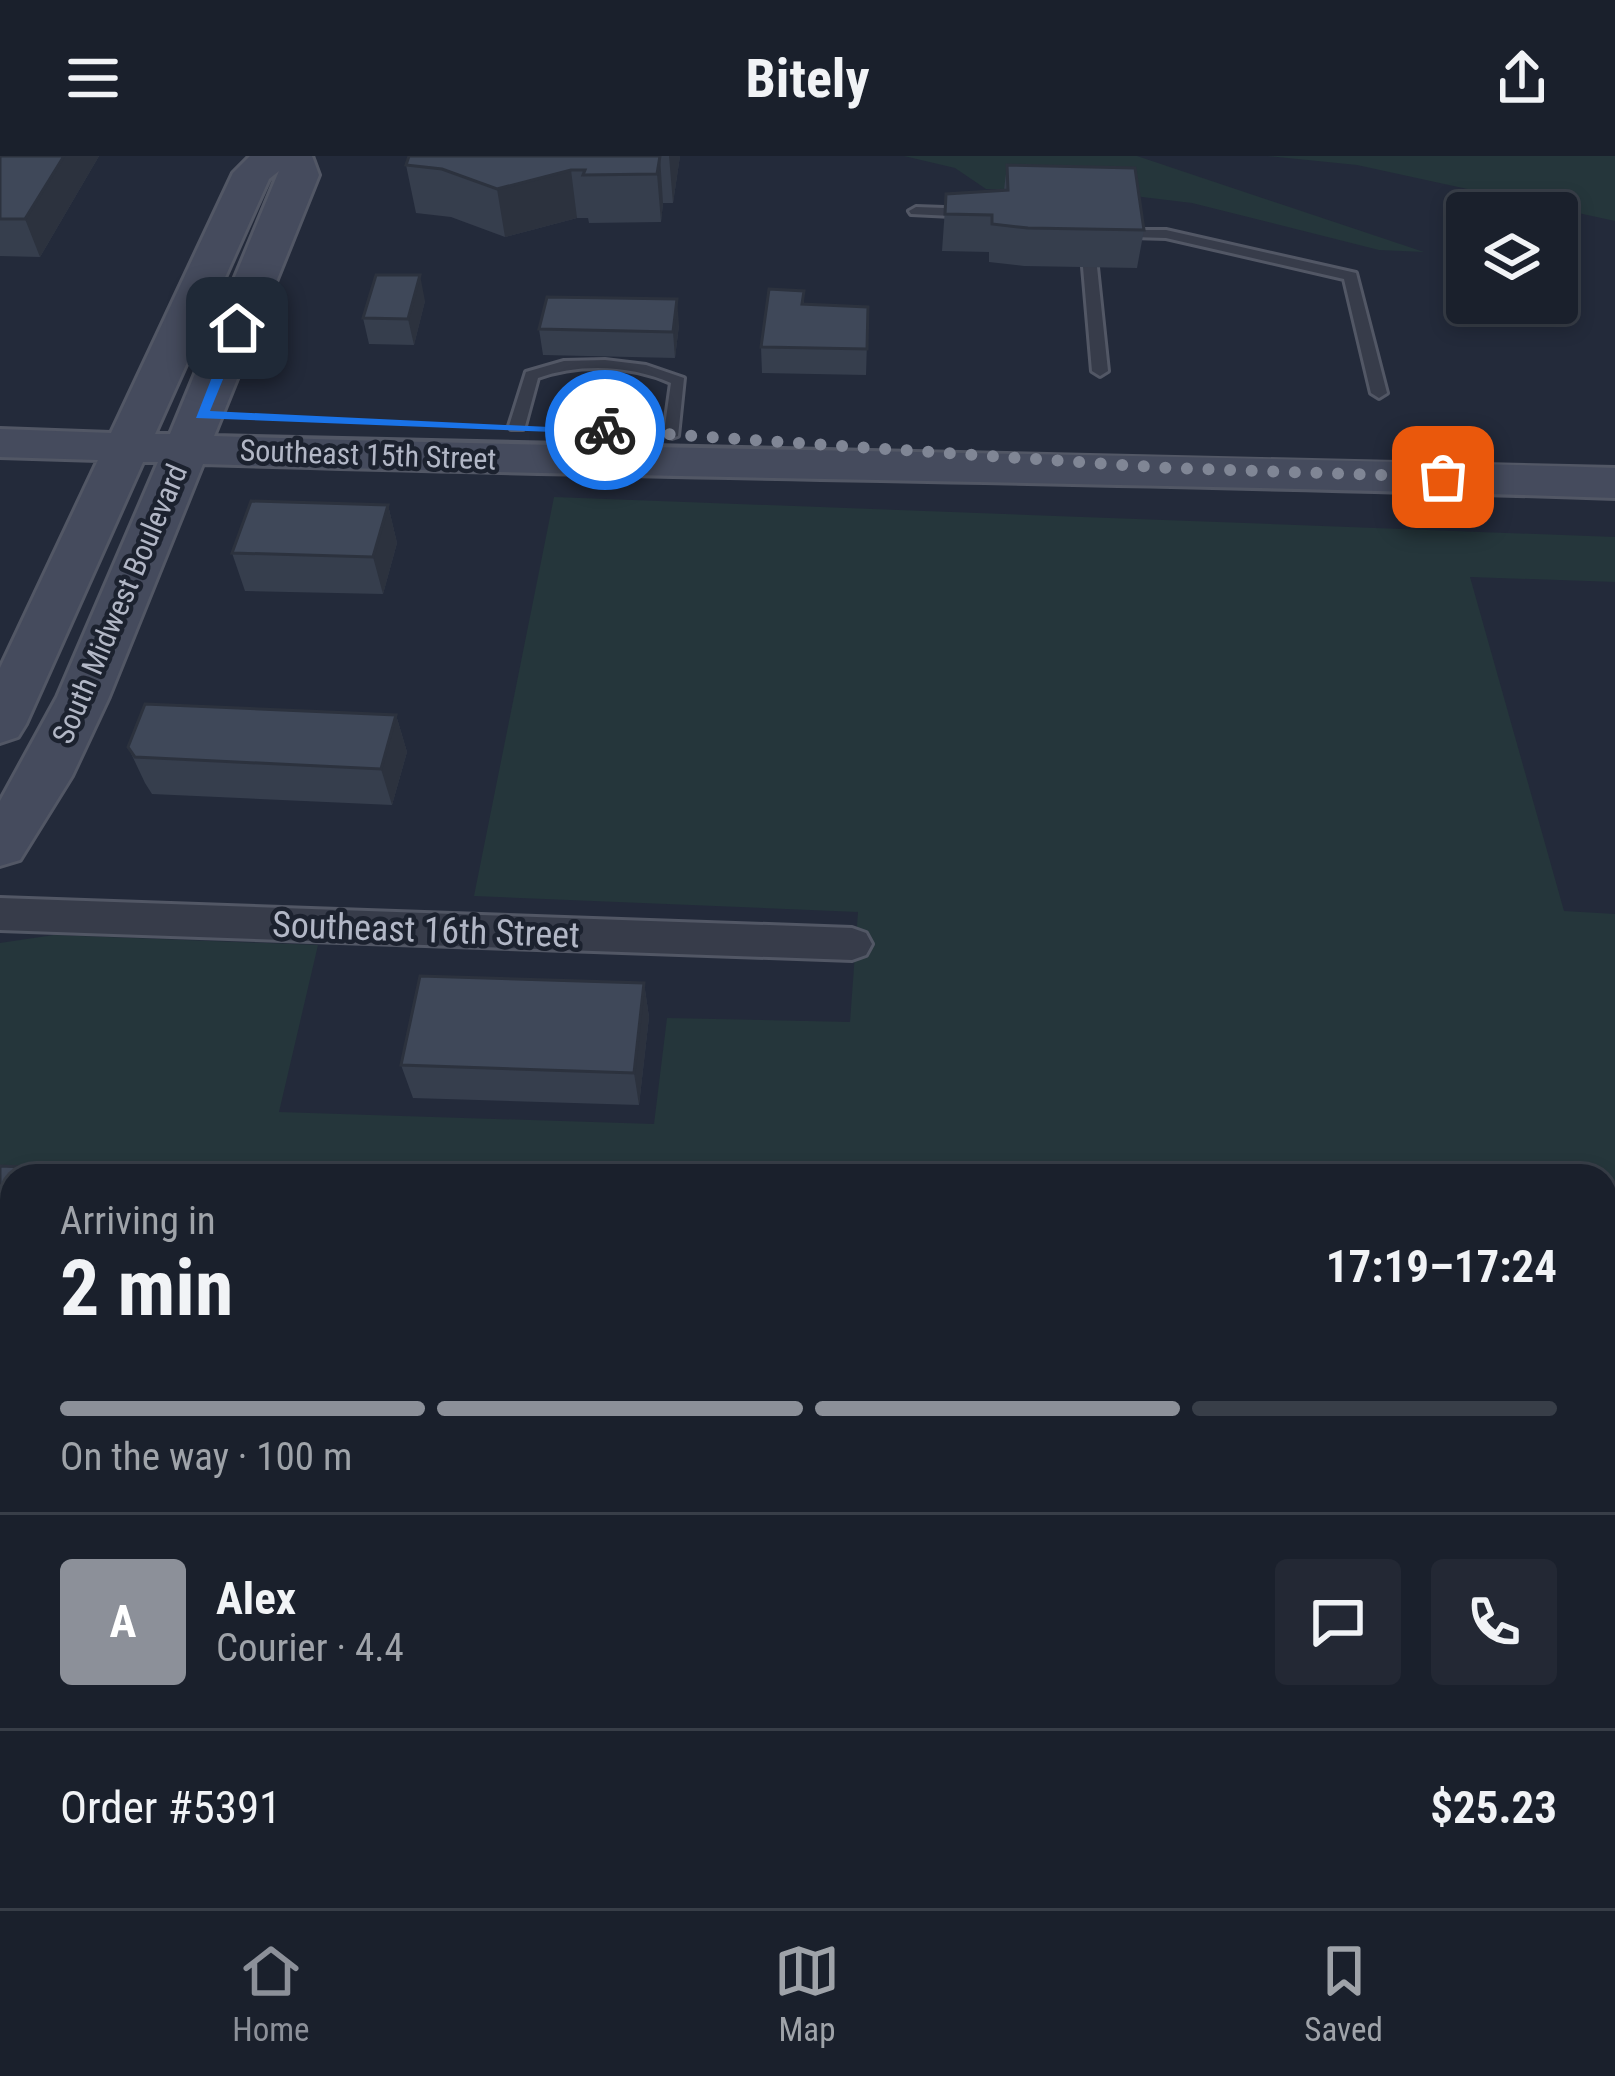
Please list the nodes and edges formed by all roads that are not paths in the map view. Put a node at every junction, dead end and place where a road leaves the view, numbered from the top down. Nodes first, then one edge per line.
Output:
1 (274, 156) edge
2 (293, 156) edge
3 (916, 211) dead end
4 (988, 213) edge
5 (1132, 233) edge
6 (1090, 267) edge
7 (1100, 371) dead end
8 (1379, 393) dead end
9 (0, 408) edge
10 (518, 426) junction
11 (136, 431) junction
12 (194, 432) junction
13 (672, 433) junction
14 (0, 443) edge
15 (1168, 468) junction
16 (1615, 483) edge
17 (0, 724) edge
18 (0, 844) edge
19 (0, 914) edge
20 (852, 944) dead end

1 - 11 main road, South Midwest Boulevard
2 - 12 main road, South Midwest Boulevard
3 - 4 lane
5 - 8 lane
6 - 7 lane
9 - 11 main road, Southeast 15th Street
10 - 12 main road, Southeast 15th Street
10 - 13 main road, Southeast 15th Street
10 - 13 lane
11 - 12 main road, Southeast 15th Street
11 - 14 main road, Southeast 15th Street
11 - 17 main road, South Midwest Boulevard
12 - 15 main road, Southeast 15th Street
12 - 18 main road, South Midwest Boulevard
13 - 15 main road, Southeast 15th Street
15 - 16 main road, Southeast 15th Street
19 - 20 street, Southeast 16th Street

